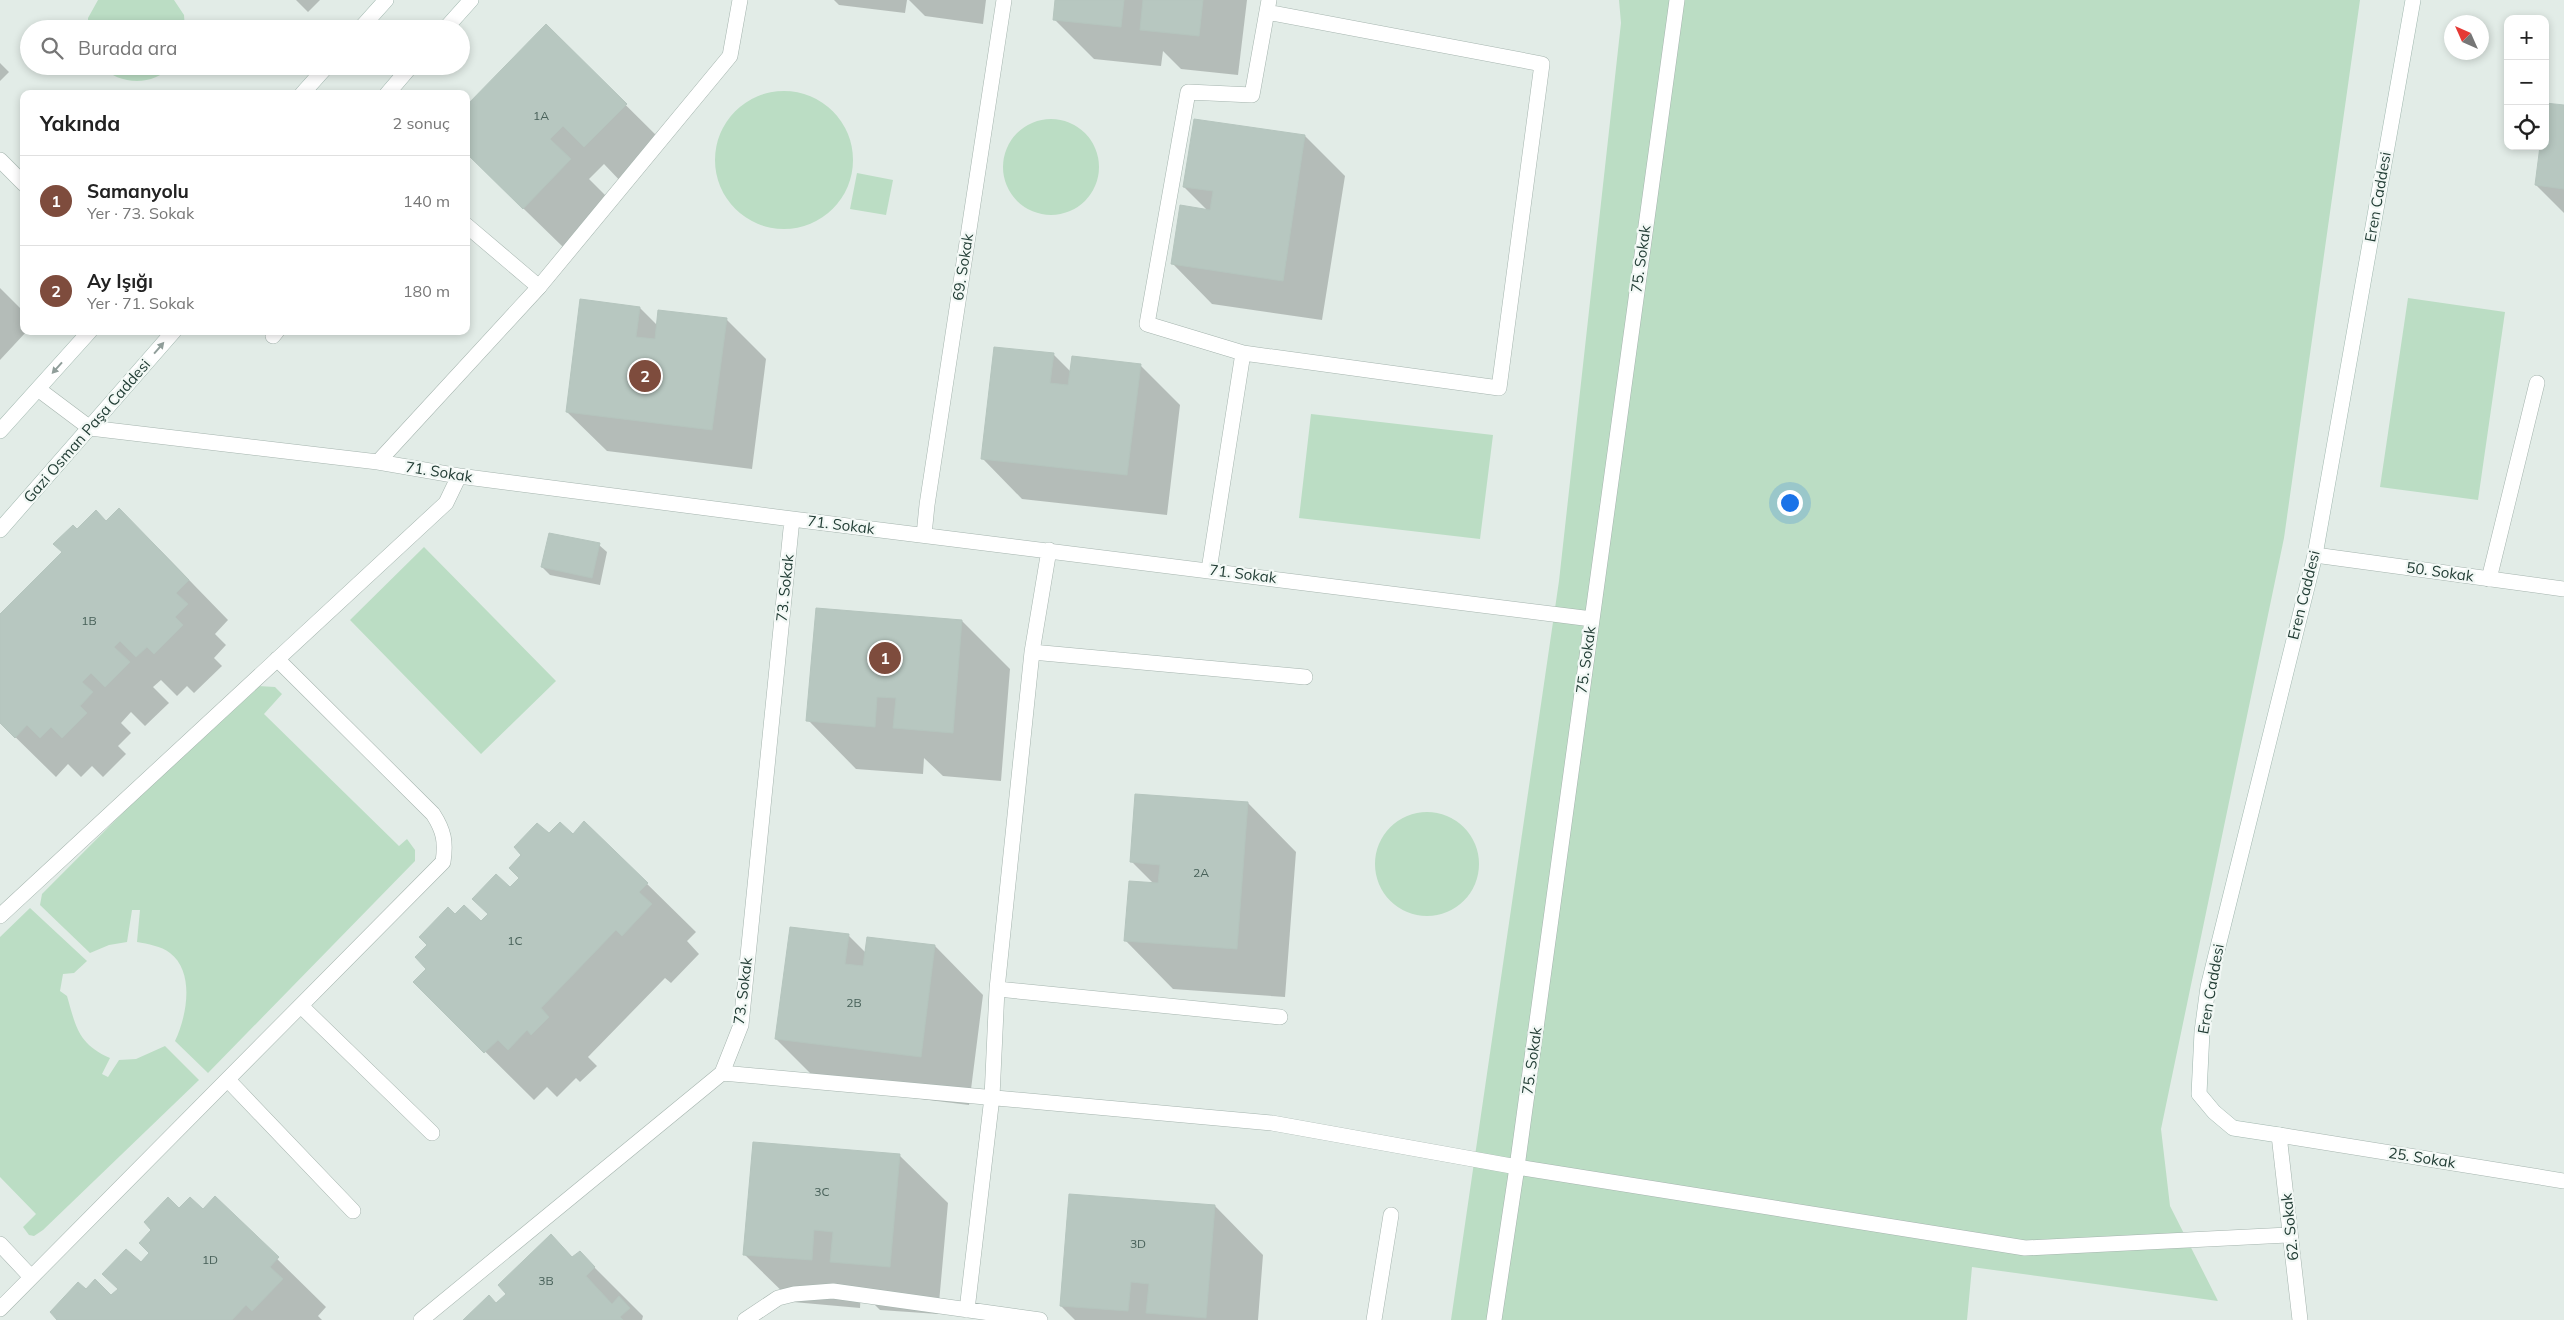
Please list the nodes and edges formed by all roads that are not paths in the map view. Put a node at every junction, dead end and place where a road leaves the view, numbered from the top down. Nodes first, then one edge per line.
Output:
1 (386, 0) edge
2 (471, 0) edge
3 (740, 0) edge
4 (1004, 0) edge
5 (1677, 0) edge
6 (2413, 0) edge
7 (1268, 6) edge
8 (368, 20) edge
9 (453, 20) edge
10 (319, 75) edge
11 (403, 75) edge
12 (306, 90) edge
13 (390, 90) edge
14 (0, 160) edge
15 (20, 180) edge
16 (470, 228) edge
17 (539, 286) junction
18 (86, 335) edge
19 (171, 335) edge
20 (1243, 353) junction
21 (2537, 383) dead end
22 (38, 388) junction
23 (90, 428) junction
24 (0, 431) edge
25 (378, 462) junction
26 (459, 476) junction
27 (792, 520) junction
28 (0, 530) edge
29 (924, 535) junction
30 (1049, 550) junction
31 (2315, 555) junction
32 (1209, 570) junction
33 (2490, 578) junction
34 (2564, 589) edge
35 (1592, 618) junction
36 (1032, 652) junction
37 (277, 659) junction
38 (1305, 677) dead end
39 (0, 916) edge
40 (997, 989) junction
41 (301, 1006) junction
42 (1280, 1017) dead end
43 (722, 1073) junction
44 (228, 1080) junction
45 (992, 1096) junction
46 (432, 1133) dead end
47 (2279, 1135) junction
48 (1517, 1167) junction
49 (2564, 1181) edge
50 (354, 1210) dead end
51 (1390, 1215) dead end
52 (2290, 1235) junction
53 (0, 1244) edge
54 (31, 1277) junction
55 (0, 1309) edge
56 (967, 1310) junction
57 (421, 1320) edge
58 (745, 1320) edge
59 (1040, 1320) edge
60 (1374, 1320) edge
61 (1494, 1320) edge
62 (2300, 1320) edge

1 - 8 street
2 - 9 street
3 - 17 street
4 - 29 street, 69. Sokak
5 - 35 street, 75. Sokak
6 - 31 street, Eren Caddesi
7 - 20 street
7 - 20 street
10 - 12 street
11 - 13 street
14 - 15 street
16 - 17 street
17 - 25 street
18 -> 22 street
23 -> 19 street, Gazi Osman Paşa Caddesi
20 - 32 street
21 - 33 street
22 - 23 street
22 - 24 street
23 - 25 street, 71. Sokak
23 - 28 street, Gazi Osman Paşa Caddesi
25 - 26 street, 71. Sokak
26 - 27 street, 71. Sokak
26 - 37 street
27 - 29 street, 71. Sokak
27 - 43 street, 73. Sokak
29 - 30 street, 71. Sokak
30 - 32 street, 71. Sokak
30 - 36 street
31 - 33 street, 50. Sokak
31 - 47 street, Eren Caddesi
32 - 35 street, 71. Sokak
33 - 34 street, 50. Sokak
35 - 48 street, 75. Sokak
36 - 38 street
36 - 40 street
37 - 39 street
37 - 41 street
40 - 42 street
40 - 45 street
41 - 44 street
41 - 46 street
43 - 45 street
43 - 57 street
44 - 50 street
44 - 54 street
45 - 48 street
45 - 56 street
47 - 49 street, 25. Sokak
47 - 52 street, 62. Sokak
48 - 52 street
48 - 61 street, 75. Sokak
51 - 60 street
52 - 62 street, 62. Sokak
53 - 54 street
54 - 55 street
56 - 58 street
56 - 59 street

